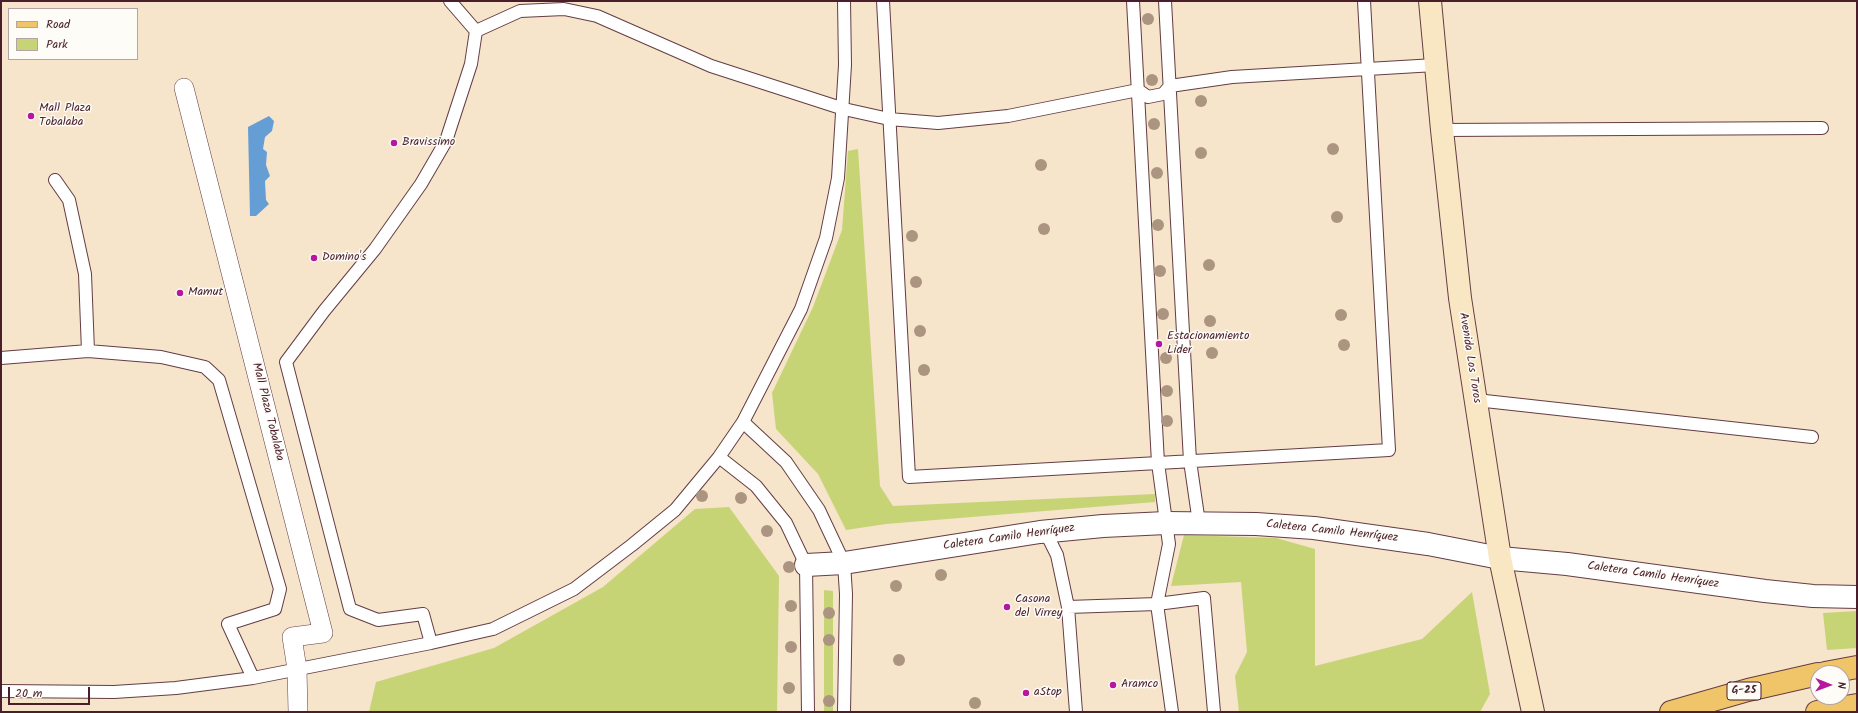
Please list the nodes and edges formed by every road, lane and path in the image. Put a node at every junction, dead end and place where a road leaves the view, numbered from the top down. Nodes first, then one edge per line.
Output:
1 (450, 1) edge
2 (844, 1) edge
3 (883, 1) edge
4 (1133, 1) edge
5 (1165, 1) edge
6 (1364, 1) edge
7 (1430, 1) edge
8 (476, 31) junction
9 (1435, 65) junction
10 (1368, 70) junction
11 (1170, 86) junction
12 (184, 88) dead end
13 (1138, 90) junction
14 (844, 109) junction
15 (889, 119) junction
16 (1822, 128) dead end
17 (1442, 130) junction
18 (55, 180) dead end
19 (88, 351) junction
20 (1, 358) edge
21 (1476, 400) junction
22 (743, 422) junction
23 (1812, 436) dead end
24 (719, 457) junction
25 (1190, 461) junction
26 (1158, 463) junction
27 (1166, 523) junction
28 (1199, 523) junction
29 (1040, 532) junction
30 (1500, 558) junction
31 (844, 564) junction
32 (806, 565) junction
33 (1857, 597) edge
34 (1157, 604) junction
35 (1068, 607) junction
36 (431, 643) junction
37 (297, 669) junction
38 (1810, 676) edge
39 (253, 678) junction
40 (1, 692) edge
41 (1857, 705) edge
42 (298, 712) edge
43 (808, 712) edge
44 (844, 712) edge
45 (1076, 712) edge
46 (1172, 712) edge
47 (1214, 712) edge
48 (1533, 712) edge
49 (1671, 712) edge
50 (1817, 712) edge

1 - 8 lane
2 - 14 lane
3 - 15 lane
4 - 13 lane
5 - 11 lane
6 - 10 lane
7 - 9 main road, Avenida Los Toros
8 - 14 lane
8 - 36 lane
9 - 10 lane
9 - 17 main road, Avenida Los Toros
10 - 11 lane
10 - 25 lane
11 - 13 lane
11 - 25 lane
12 - 37 street, Mall Plaza Tobalaba
13 - 15 lane
13 - 26 lane
14 - 15 lane
14 - 22 lane
15 - 26 lane
16 - 17 lane
17 - 21 main road, Avenida Los Toros
18 - 19 lane
19 - 20 lane
19 - 39 lane
21 - 23 lane
21 - 30 main road, Avenida Los Toros
22 - 24 lane
22 - 31 lane
24 - 32 lane
24 - 36 lane
25 - 26 lane
25 - 28 lane
26 - 27 lane
27 - 28 street, Caletera Camilo Henríquez
27 - 29 street, Caletera Camilo Henríquez
27 - 34 lane
28 - 30 street, Caletera Camilo Henríquez
29 - 31 street, Caletera Camilo Henríquez
29 - 35 lane
30 - 33 street, Caletera Camilo Henríquez
30 - 48 main road, Avenida Los Toros
31 - 32 street, Caletera Camilo Henríquez
31 - 44 lane
32 - 43 lane
34 - 35 lane
34 - 46 lane
34 - 47 lane
35 - 45 lane
36 - 37 lane
37 - 39 lane
37 - 42 street, Mall Plaza Tobalaba
38 - 49 main road, G-25
39 - 40 lane
41 - 50 main road

